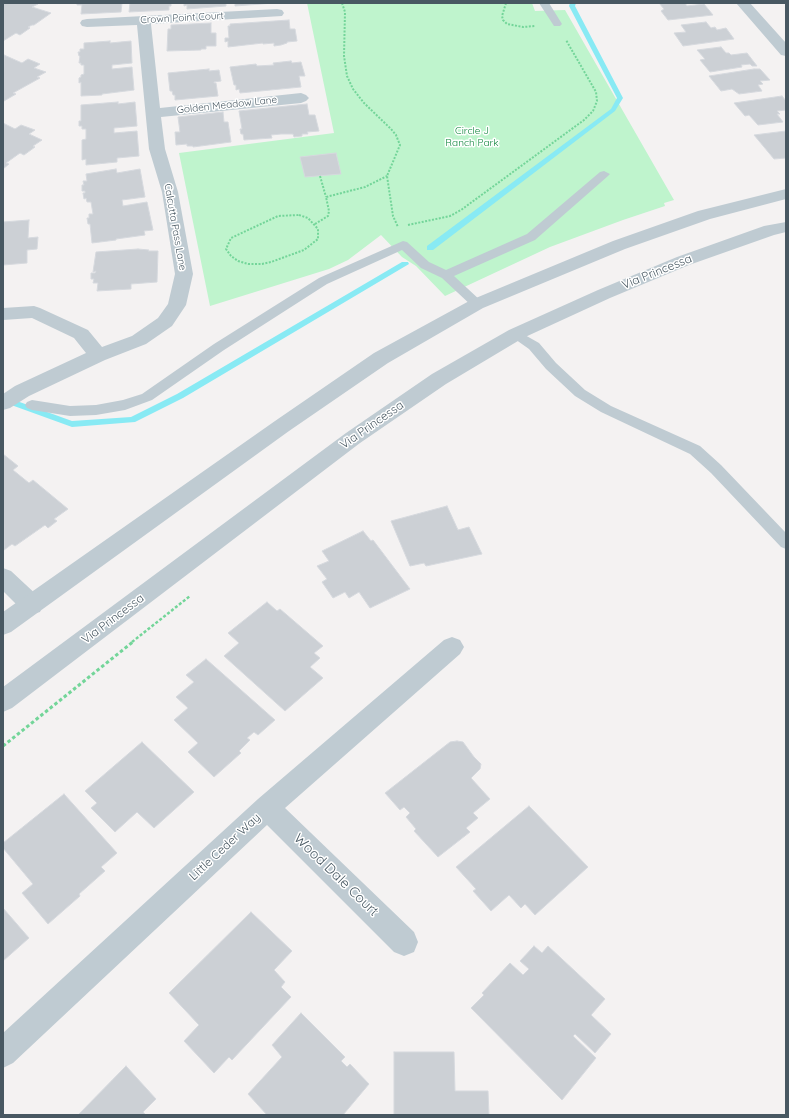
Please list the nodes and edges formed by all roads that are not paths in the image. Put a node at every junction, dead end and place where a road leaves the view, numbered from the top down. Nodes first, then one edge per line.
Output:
1 (544, 3) edge
2 (743, 3) edge
3 (277, 13) dead end
4 (144, 20) junction
5 (86, 23) dead end
6 (557, 24) road end
7 (786, 52) edge
8 (301, 98) dead end
9 (154, 113) junction
10 (604, 174) dead end
11 (786, 194) edge
12 (786, 227) edge
13 (446, 274) junction
14 (477, 304) junction
15 (3, 314) edge
16 (516, 334) junction
17 (98, 355) junction
18 (27, 398) junction
19 (3, 403) edge
20 (786, 543) edge
21 (3, 577) edge
22 (32, 604) junction
23 (3, 625) edge
24 (452, 647) dead end
25 (3, 701) edge
26 (267, 808) junction
27 (404, 942) dead end
28 (3, 1053) edge

1 - 6 lane
2 - 7 street
3 - 4 street, Crown Point Court
4 - 5 street, Crown Point Court
4 - 9 street, Calcutta Pass Lane
8 - 9 street, Golden Meadow Lane
9 - 17 street, Calcutta Pass Lane
10 - 13 lane
11 - 14 street
12 - 16 street, Via Princessa
13 - 14 lane
13 - 18 lane
14 - 22 street
15 - 17 street
16 - 20 lane
16 - 25 street, Via Princessa
17 - 18 street, Calcutta Pass Lane
18 - 19 street, Calcutta Pass Lane
21 - 22 street
22 - 23 street
24 - 26 street, Little Ceder Way
26 - 27 street, Wood Dale Court
26 - 28 street, Little Ceder Way

